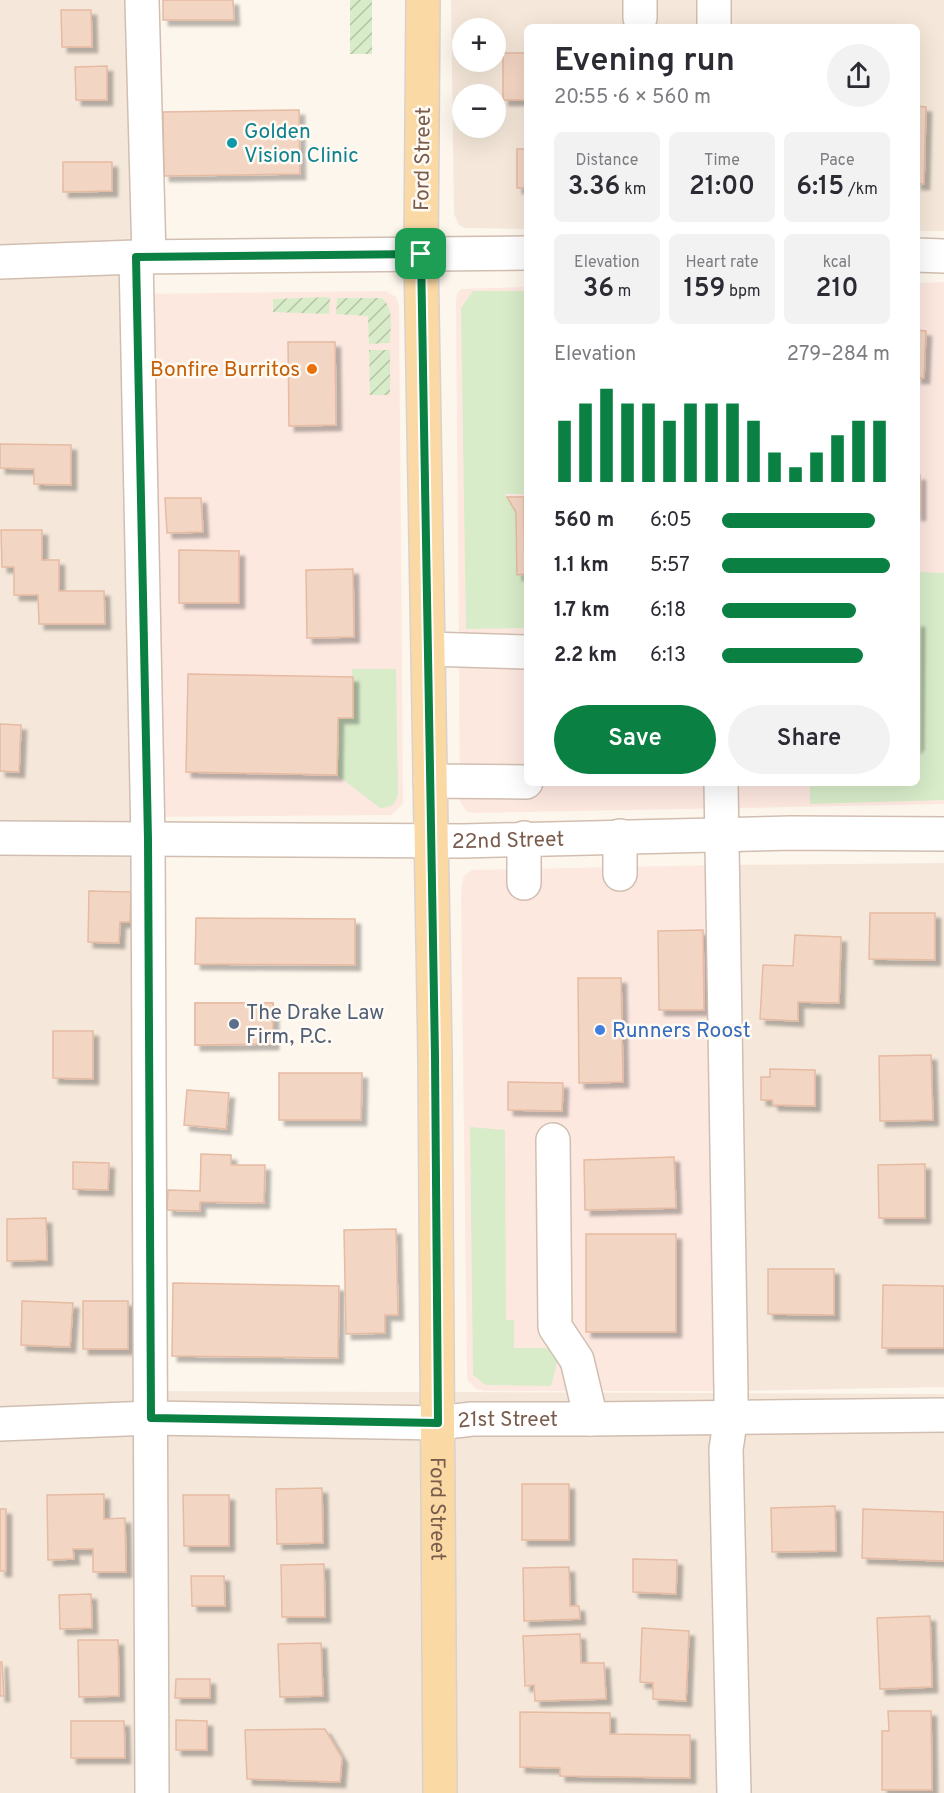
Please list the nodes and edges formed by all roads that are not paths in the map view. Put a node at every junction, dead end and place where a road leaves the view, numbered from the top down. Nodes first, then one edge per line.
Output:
1 (142, 0) edge
2 (423, 0) edge
3 (714, 0) edge
4 (714, 24) edge
5 (524, 253) edge
6 (421, 254) junction
7 (920, 255) edge
8 (944, 256) edge
9 (142, 257) junction
10 (0, 262) edge
11 (428, 649) junction
12 (524, 652) edge
13 (430, 781) junction
14 (524, 782) edge
15 (721, 786) edge
16 (722, 834) junction
17 (944, 834) edge
18 (620, 836) junction
19 (0, 838) edge
20 (524, 838) junction
21 (148, 839) junction
22 (430, 840) junction
23 (620, 874) dead end
24 (524, 883) dead end
25 (553, 1140) dead end
26 (944, 1414) edge
27 (731, 1416) junction
28 (151, 1418) junction
29 (591, 1419) junction
30 (438, 1423) junction
31 (0, 1424) edge
32 (152, 1793) edge
33 (440, 1793) edge
34 (734, 1793) edge

1 - 9 street
2 - 6 main road, Ford Street
3 - 4 street
5 - 6 street
6 - 9 street
6 - 11 main road, Ford Street
7 - 8 street
9 - 10 street
9 - 21 street
11 - 12 street
11 - 13 main road, Ford Street
13 - 14 street
13 - 22 main road, Ford Street
15 - 16 street
16 - 17 street, 22nd Street
16 - 18 street, 22nd Street
16 - 27 street
18 - 20 street, 22nd Street
18 - 23 street
19 - 21 street, 22nd Street
20 - 22 street, 22nd Street
20 - 24 street
21 - 22 street, 22nd Street
21 - 28 street
22 - 30 main road, Ford Street
25 - 29 street
26 - 27 street, 21st Street
27 - 29 street, 21st Street
27 - 34 street
28 - 30 street, 21st Street
28 - 31 street, 21st Street
28 - 32 street
29 - 30 street, 21st Street
30 - 33 main road, Ford Street

